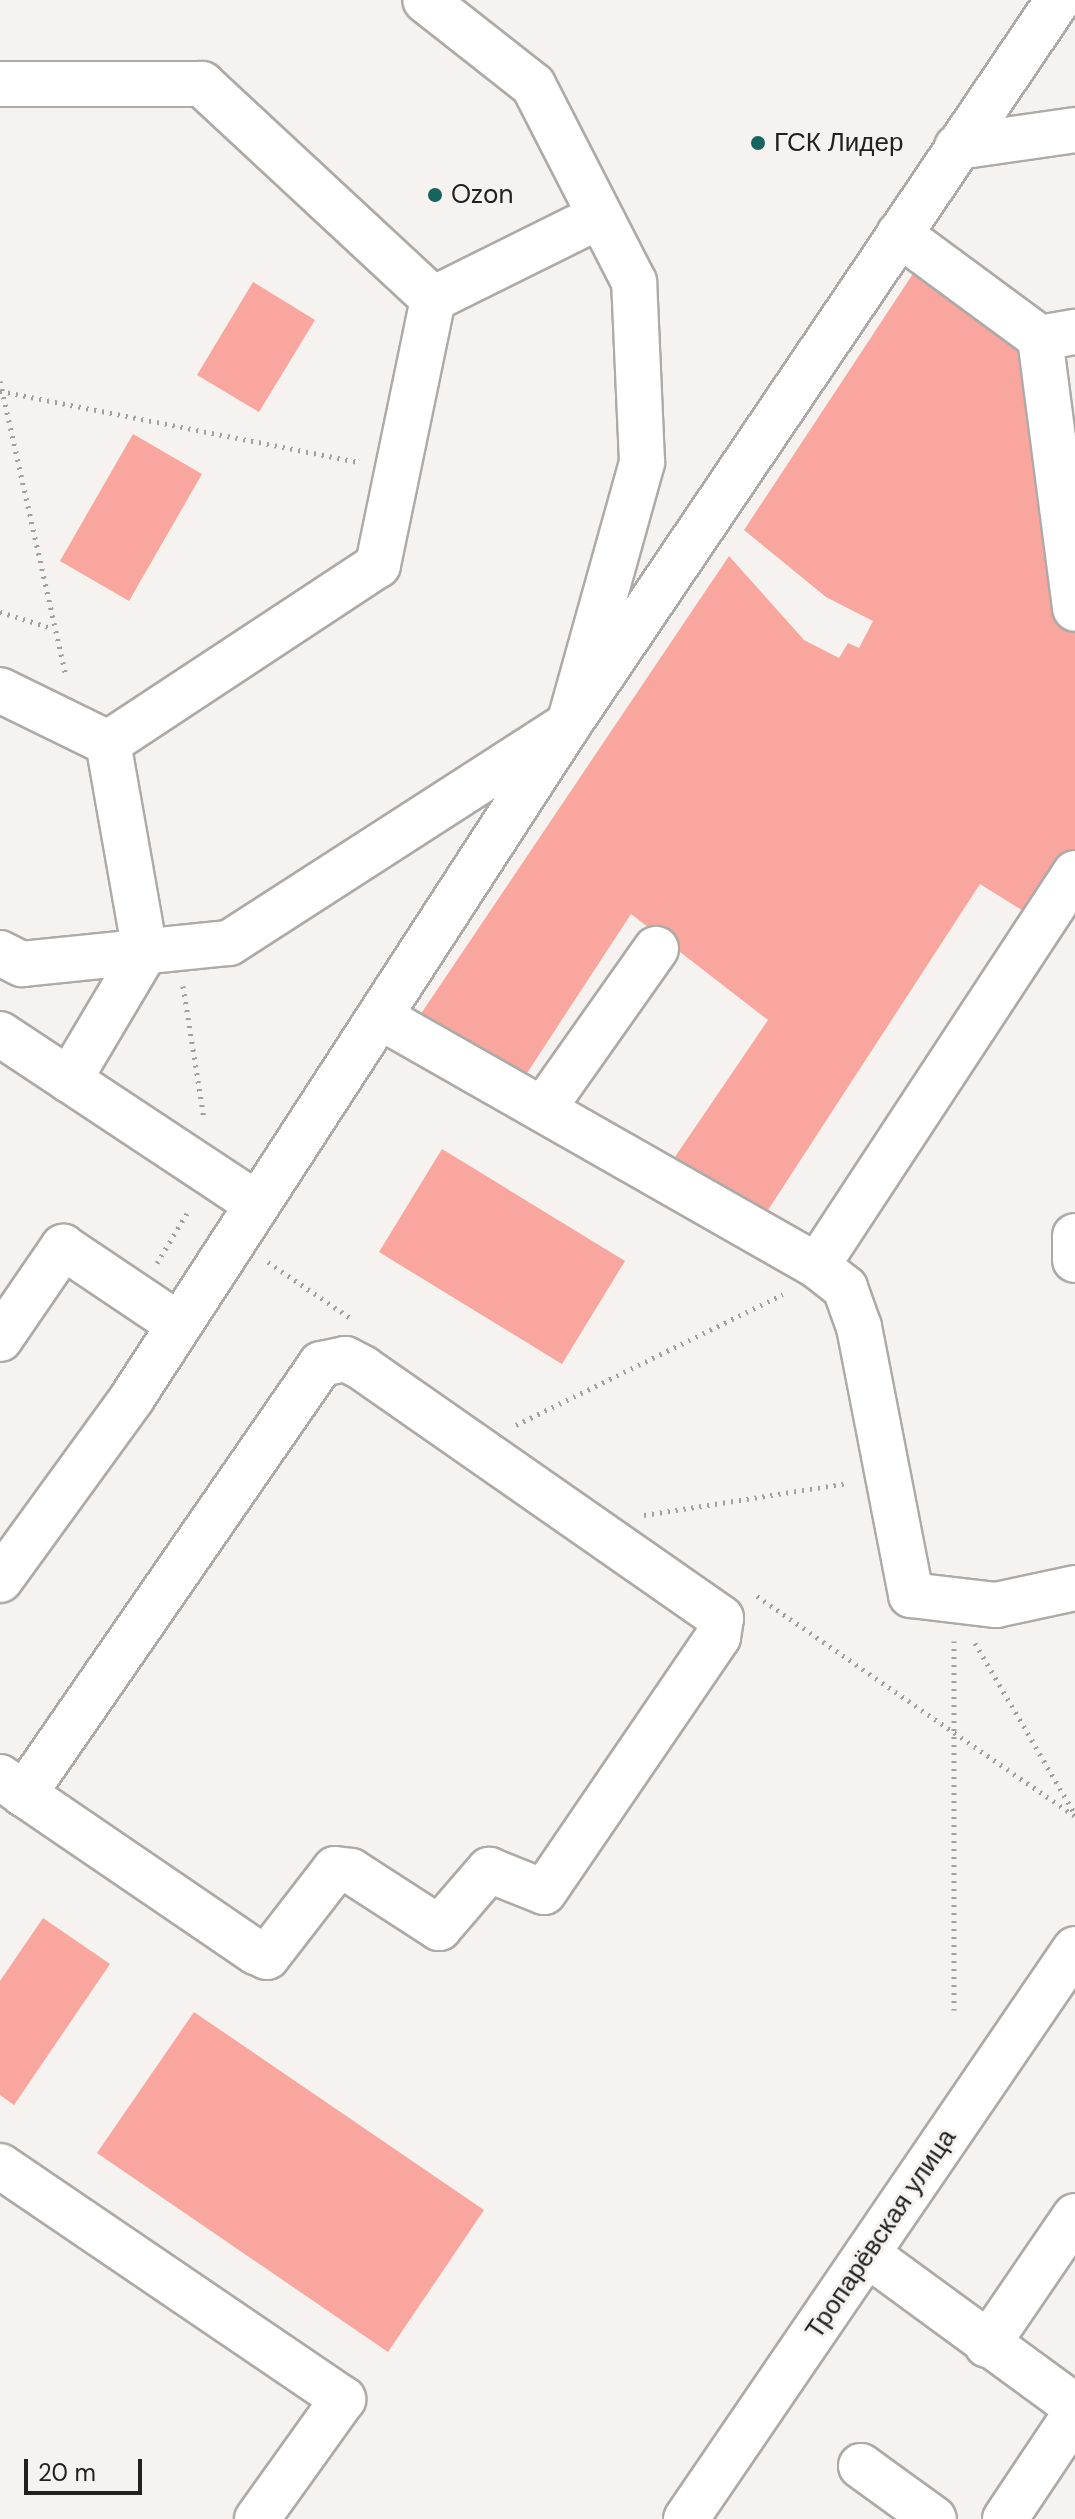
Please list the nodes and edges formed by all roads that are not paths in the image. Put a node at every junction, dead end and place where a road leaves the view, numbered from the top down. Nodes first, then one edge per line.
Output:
1 (425, 0) edge
2 (1058, 0) edge
3 (0, 84) edge
4 (1075, 130) edge
5 (957, 147) junction
6 (600, 216) junction
7 (899, 234) junction
8 (433, 299) junction
9 (1057, 335) edge
10 (1075, 609) edge
11 (0, 690) edge
12 (569, 724) junction
13 (96, 738) junction
14 (1075, 873) edge
15 (656, 949) dead end
16 (161, 950) junction
17 (0, 953) edge
18 (380, 1017) junction
19 (0, 1034) edge
20 (69, 1080) junction
21 (543, 1109) junction
22 (254, 1202) junction
23 (1075, 1236) edge
24 (1075, 1260) edge
25 (817, 1266) junction
26 (179, 1325) junction
27 (0, 1339) edge
28 (0, 1580) edge
29 (1075, 1588) edge
30 (12, 1786) edge
31 (1075, 1949) edge
32 (0, 2166) edge
33 (1075, 2216) edge
34 (867, 2254) junction
35 (987, 2345) junction
36 (1075, 2406) edge
37 (1075, 2414) edge
38 (861, 2466) dead end
39 (257, 2519) edge
40 (686, 2519) edge
41 (934, 2519) edge
42 (1005, 2519) edge

1 - 6 street
2 - 5 street
3 - 8 street
4 - 5 street
5 - 7 street
6 - 8 street
6 - 12 street
7 - 9 street
7 - 12 street
8 - 13 street
9 - 10 street
11 - 13 street
12 - 16 street
12 - 18 street
13 - 16 street
14 - 25 street
15 - 21 street
16 - 17 street
16 - 20 street
18 - 21 street
18 - 22 street
19 - 20 street
20 - 22 street
21 - 25 street
22 - 26 street
23 - 24 street
25 - 29 street
26 - 27 street
26 - 28 street
30 - 30 street
31 - 34 street, Тропарёвская улица
32 - 39 street
33 - 35 street
34 - 35 street
34 - 40 street, Тропарёвская улица
35 - 36 street
37 - 42 street
38 - 41 street

